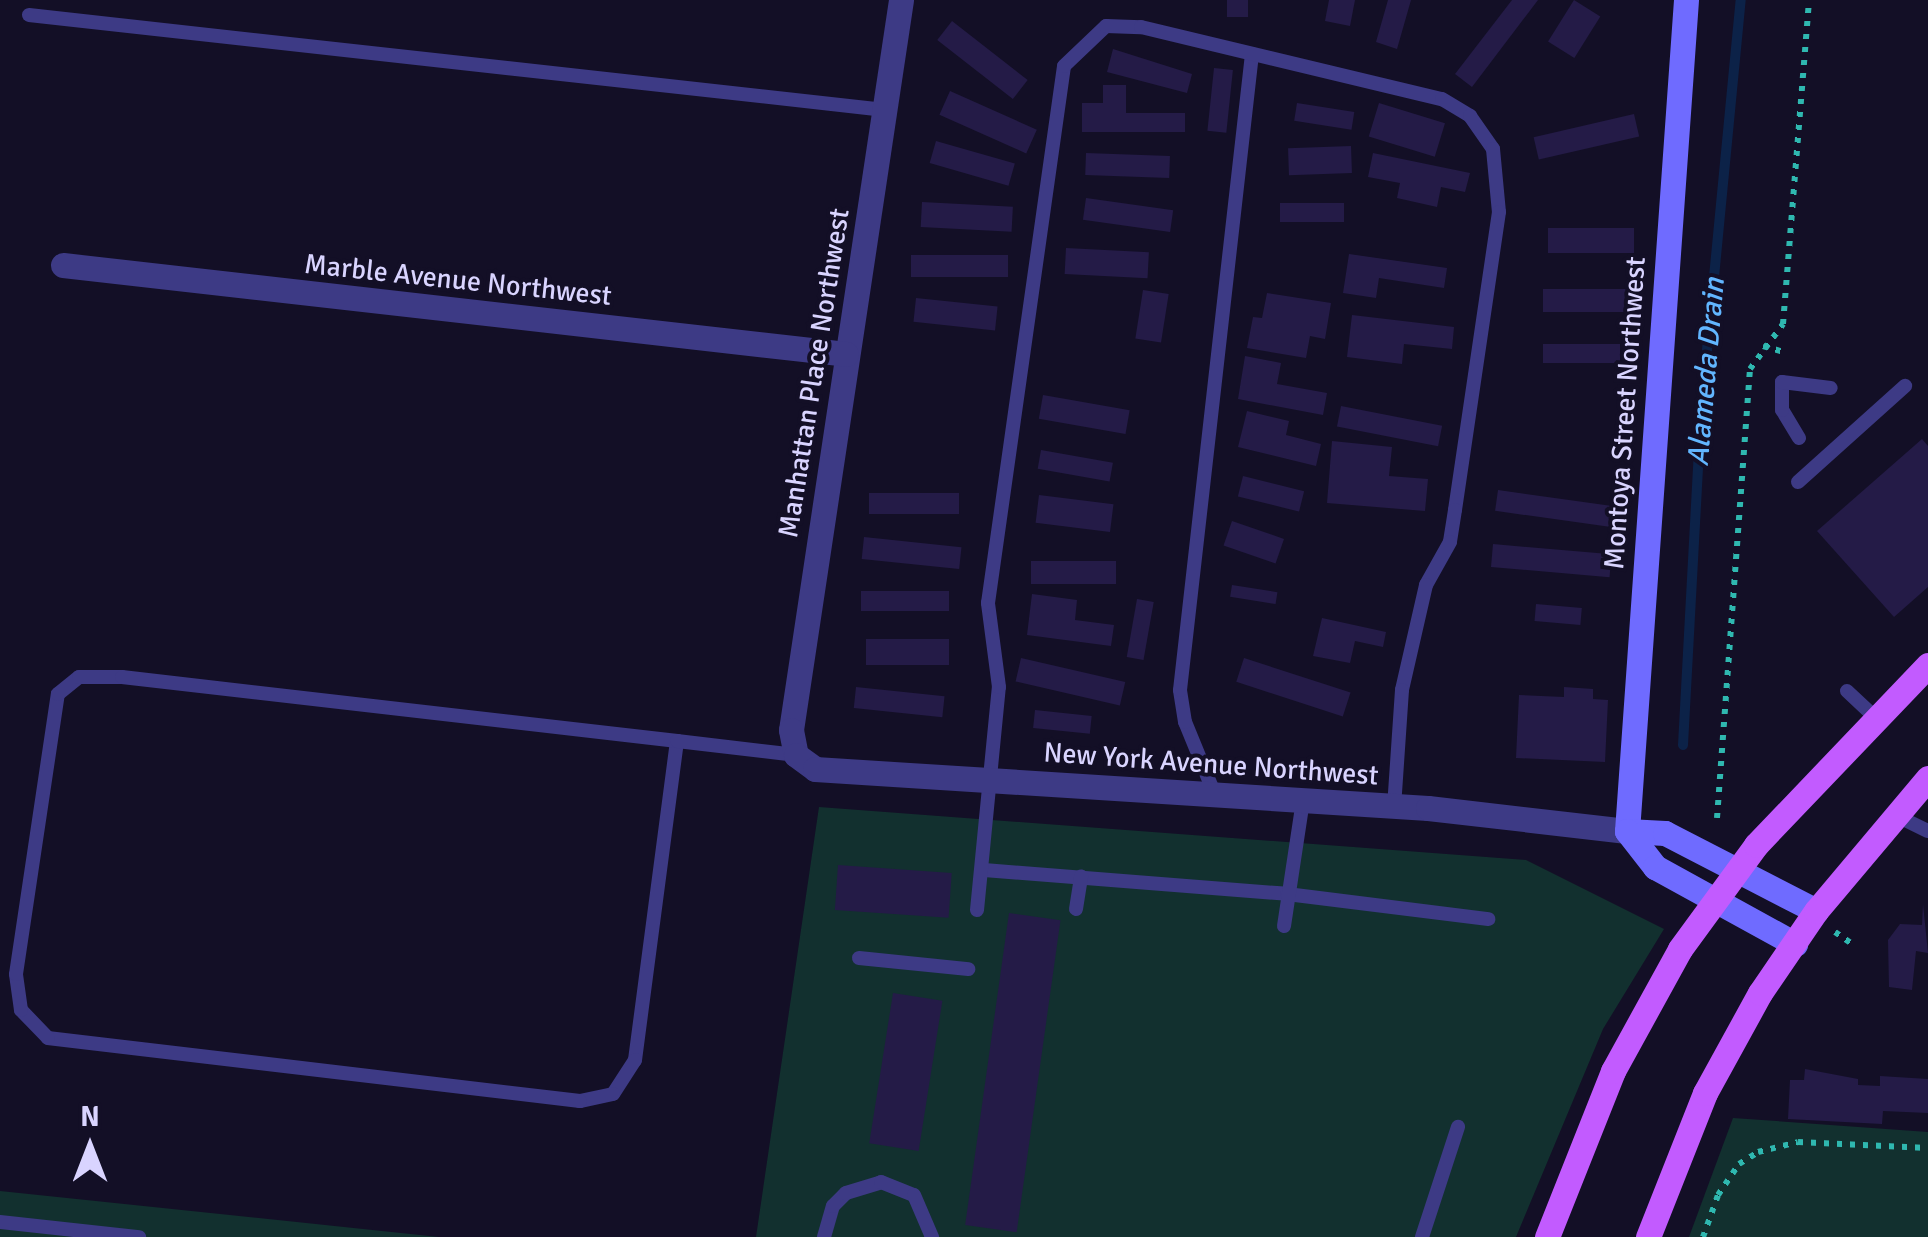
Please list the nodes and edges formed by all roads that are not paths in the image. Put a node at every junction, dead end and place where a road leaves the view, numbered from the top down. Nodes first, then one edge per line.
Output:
1 (900, 0) edge
2 (1686, 0) edge
3 (29, 14) dead end
4 (1252, 54) junction
5 (885, 110) junction
6 (63, 266) dead end
7 (846, 354) junction
8 (1904, 386) dead end
9 (1831, 388) dead end
10 (1799, 438) dead end
11 (1798, 482) dead end
12 (1928, 665) edge
13 (1847, 691) dead end
14 (1876, 718) junction
15 (677, 741) junction
16 (796, 755) junction
17 (1928, 778) edge
18 (992, 780) junction
19 (1214, 795) junction
20 (1303, 800) junction
21 (1394, 806) junction
22 (1897, 816) junction
23 (1627, 831) junction
24 (1928, 831) edge
25 (1739, 867) junction
26 (984, 870) junction
27 (1082, 876) junction
28 (1287, 894) junction
29 (1717, 902) junction
30 (1076, 909) dead end
31 (977, 910) dead end
32 (1816, 912) junction
33 (1488, 919) dead end
34 (1284, 926) dead end
35 (1795, 944) junction
36 (859, 958) dead end
37 (968, 969) dead end
38 (1458, 1127) dead end
39 (0, 1222) edge
40 (139, 1237) edge
41 (824, 1237) edge
42 (932, 1237) edge
43 (1422, 1237) edge
44 (1548, 1237) edge
45 (1648, 1237) edge

1 - 5 street, Manhattan Place Northwest
2 - 23 street, Montoya Street Northwest
3 - 5 lane
4 - 18 lane
4 - 19 lane
4 - 21 lane
5 - 7 street, Manhattan Place Northwest
6 - 7 street, Marble Avenue Northwest
7 - 16 street, Manhattan Place Northwest
8 - 11 lane
9 - 10 lane
12 - 14 main road
13 - 14 lane
14 - 25 main road
15 - 15 lane
15 - 16 lane
16 - 18 street, New York Avenue Northwest
17 - 22 main road
18 - 19 street, New York Avenue Northwest
18 - 26 lane
19 - 20 street, New York Avenue Northwest
20 - 21 street, New York Avenue Northwest
20 - 28 lane
21 - 23 street, New York Avenue Northwest
22 - 24 lane
22 - 32 main road
23 - 25 street, New York Avenue Northwest
23 - 29 street
25 - 29 main road
25 - 32 street, New York Avenue Northwest
26 - 27 lane
26 - 31 lane
27 - 28 lane
27 - 30 lane
28 - 33 lane
28 - 34 lane
29 - 35 street
29 - 44 main road
32 - 35 main road
35 - 45 main road
36 - 37 lane
38 - 43 lane
39 - 40 lane
41 - 42 lane

